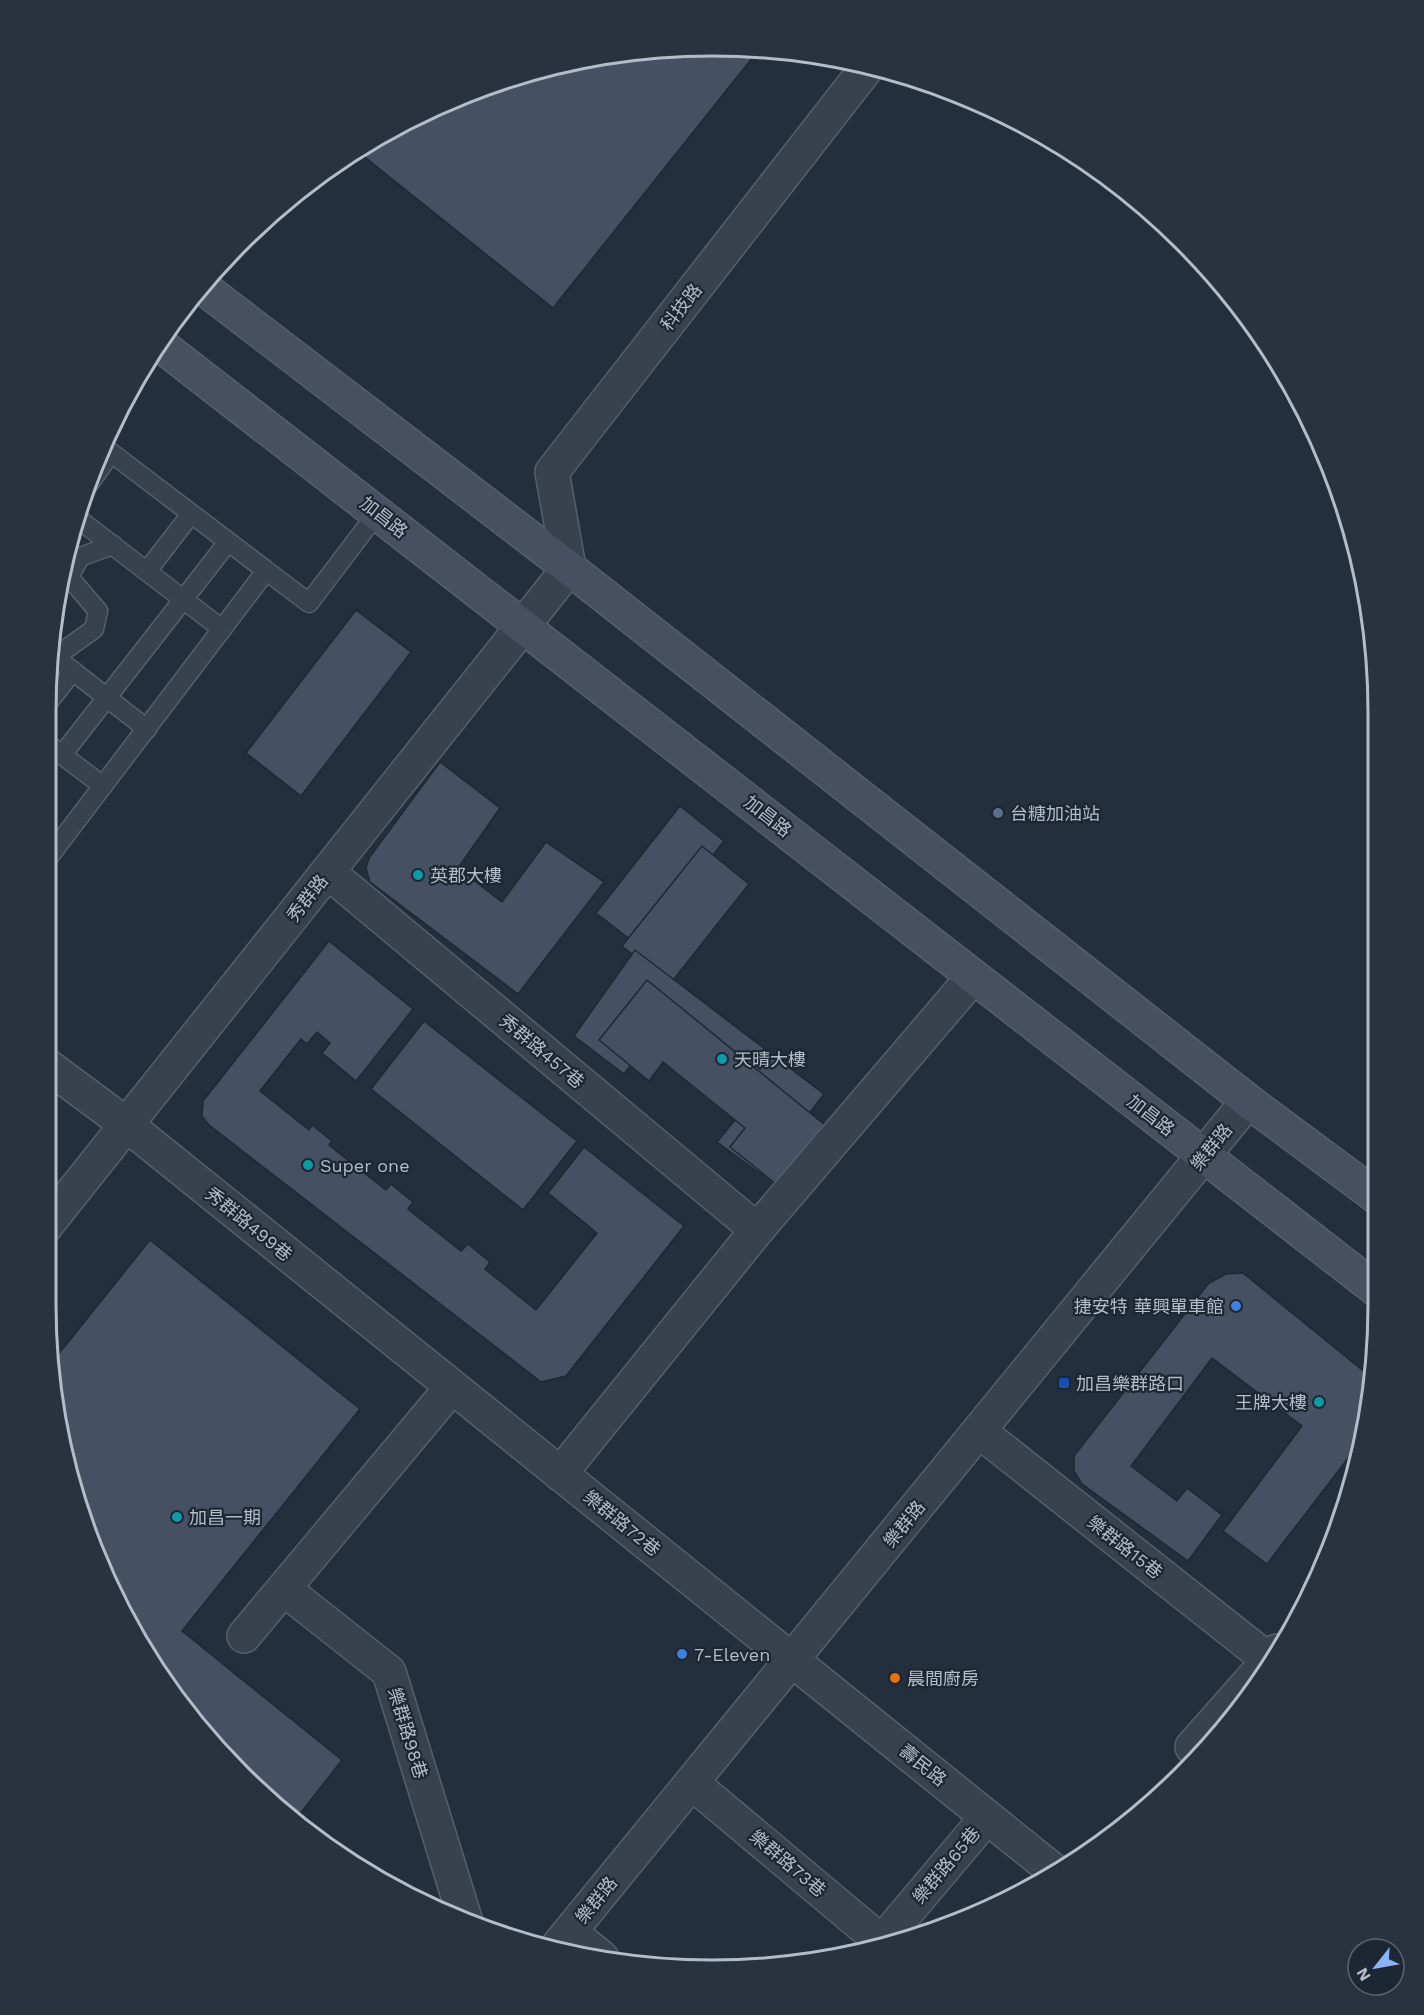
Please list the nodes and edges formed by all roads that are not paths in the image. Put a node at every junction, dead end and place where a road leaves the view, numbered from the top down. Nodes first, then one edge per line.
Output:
1 (862, 73) edge
2 (208, 291) edge
3 (165, 348) edge
4 (109, 452) edge
5 (378, 512) junction
6 (191, 514) junction
7 (84, 523) edge
8 (228, 542) junction
9 (113, 545) junction
10 (569, 568) junction
11 (147, 571) junction
12 (266, 571) junction
13 (70, 575) edge
14 (70, 578) edge
15 (184, 600) junction
16 (524, 625) junction
17 (222, 630) junction
18 (59, 652) edge
19 (58, 660) edge
20 (73, 671) junction
21 (56, 692) edge
22 (107, 698) junction
23 (147, 729) junction
24 (56, 750) edge
25 (62, 755) junction
26 (103, 786) junction
27 (56, 848) edge
28 (327, 872) junction
29 (973, 977) junction
30 (56, 1072) edge
31 (1248, 1101) junction
32 (127, 1125) junction
33 (1204, 1156) junction
34 (1368, 1190) edge
35 (56, 1213) edge
36 (757, 1230) junction
37 (1368, 1283) edge
38 (452, 1387) junction
39 (979, 1431) junction
40 (560, 1474) junction
41 (284, 1589) junction
42 (244, 1636) dead end
43 (1267, 1654) edge
44 (792, 1661) junction
45 (1239, 1695) edge
46 (1192, 1747) dead end
47 (692, 1783) junction
48 (987, 1817) junction
49 (1049, 1867) edge
50 (462, 1911) edge
51 (887, 1935) edge
52 (564, 1939) edge
53 (876, 1939) edge

1 - 10 street, 科技路
2 - 10 street
3 - 5 street, 加昌路
4 - 6 lane
5 - 12 lane
5 - 16 street, 加昌路
6 - 8 lane
6 - 11 lane
7 - 9 lane
8 - 12 lane
8 - 15 lane
9 - 11 lane
9 - 13 lane
10 - 16 street, 秀群路
10 - 31 street
11 - 15 lane
12 - 17 lane
14 - 18 lane
15 - 17 lane
15 - 22 lane
16 - 28 street, 秀群路
16 - 29 street, 加昌路
17 - 23 lane
19 - 20 lane
20 - 21 lane
20 - 22 lane
22 - 23 lane
22 - 25 lane
23 - 26 lane
24 - 25 lane
25 - 26 lane
26 - 27 lane
28 - 32 street, 秀群路
28 - 36 street, 秀群路457巷
29 - 33 street, 加昌路
29 - 36 street
30 - 32 street, 秀群路499巷
31 - 33 street, 樂群路
31 - 34 street
32 - 35 street, 秀群路
32 - 38 street, 秀群路499巷
33 - 37 street, 加昌路
33 - 39 street, 樂群路
36 - 40 street
38 - 40 street, 樂群路72巷
38 - 41 street
39 - 43 street, 樂群路15巷
39 - 44 street, 樂群路
40 - 44 street, 樂群路72巷
41 - 42 street
41 - 50 street, 樂群路98巷
44 - 47 street, 樂群路
44 - 48 street, 壽民路
45 - 46 street
47 - 52 street, 樂群路
47 - 53 street, 樂群路73巷
48 - 49 street, 壽民路
48 - 51 street, 樂群路65巷

